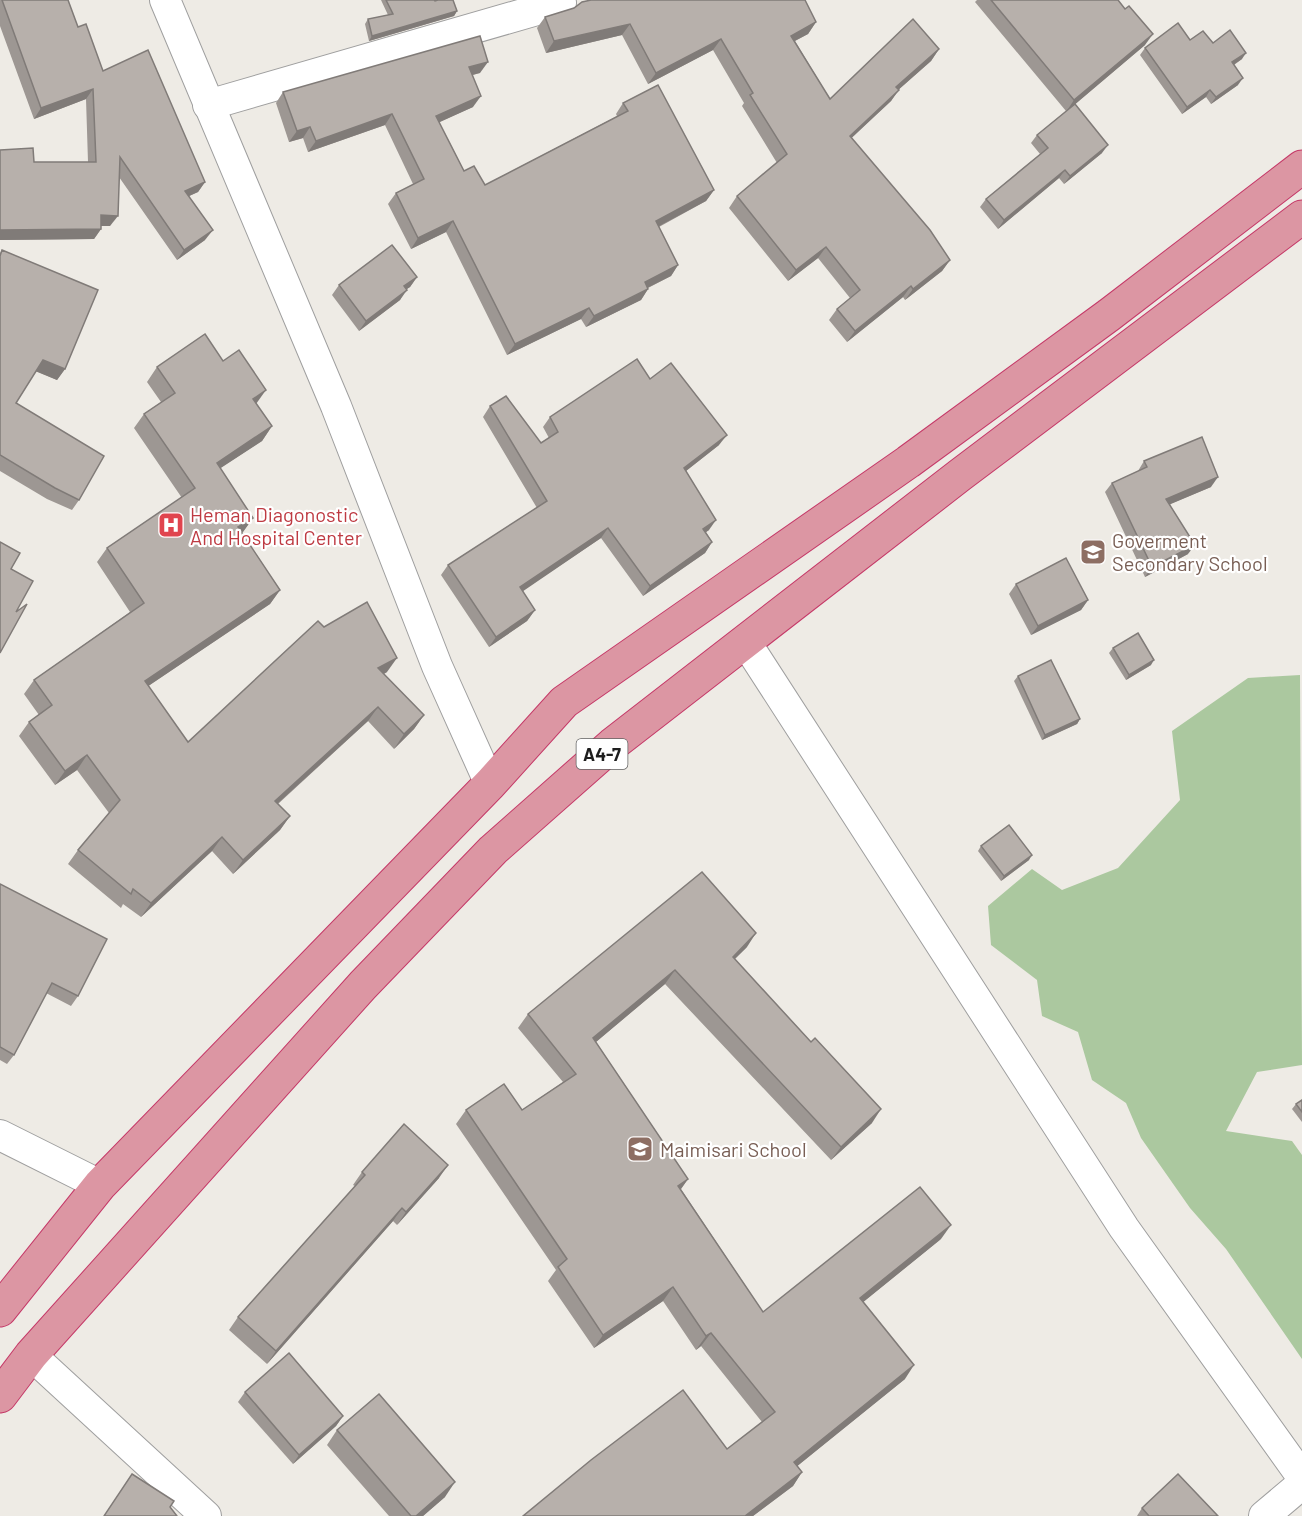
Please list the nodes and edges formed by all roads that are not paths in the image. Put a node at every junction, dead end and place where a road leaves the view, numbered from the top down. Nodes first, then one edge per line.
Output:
1 (165, 0) edge
2 (561, 3) dead end
3 (208, 105) junction
4 (1302, 167) edge
5 (1302, 217) edge
6 (804, 536) junction
7 (829, 576) junction
8 (745, 641) junction
9 (490, 784) junction
10 (0, 1135) edge
11 (100, 1185) junction
12 (0, 1310) edge
13 (31, 1355) junction
14 (0, 1396) edge
15 (1302, 1477) edge
16 (1302, 1484) edge
17 (206, 1516) edge
18 (1264, 1516) edge

1 - 3 street
2 - 3 street
3 - 9 street
4 - 6 highway
5 - 7 highway, A4-7
6 - 7 highway
6 - 9 highway
7 - 8 highway, A4-7
8 - 13 highway, A4-7
8 - 15 street
9 - 11 highway
10 - 11 street
11 - 12 highway
13 - 14 highway, A4-7
13 - 17 street
16 - 18 street

